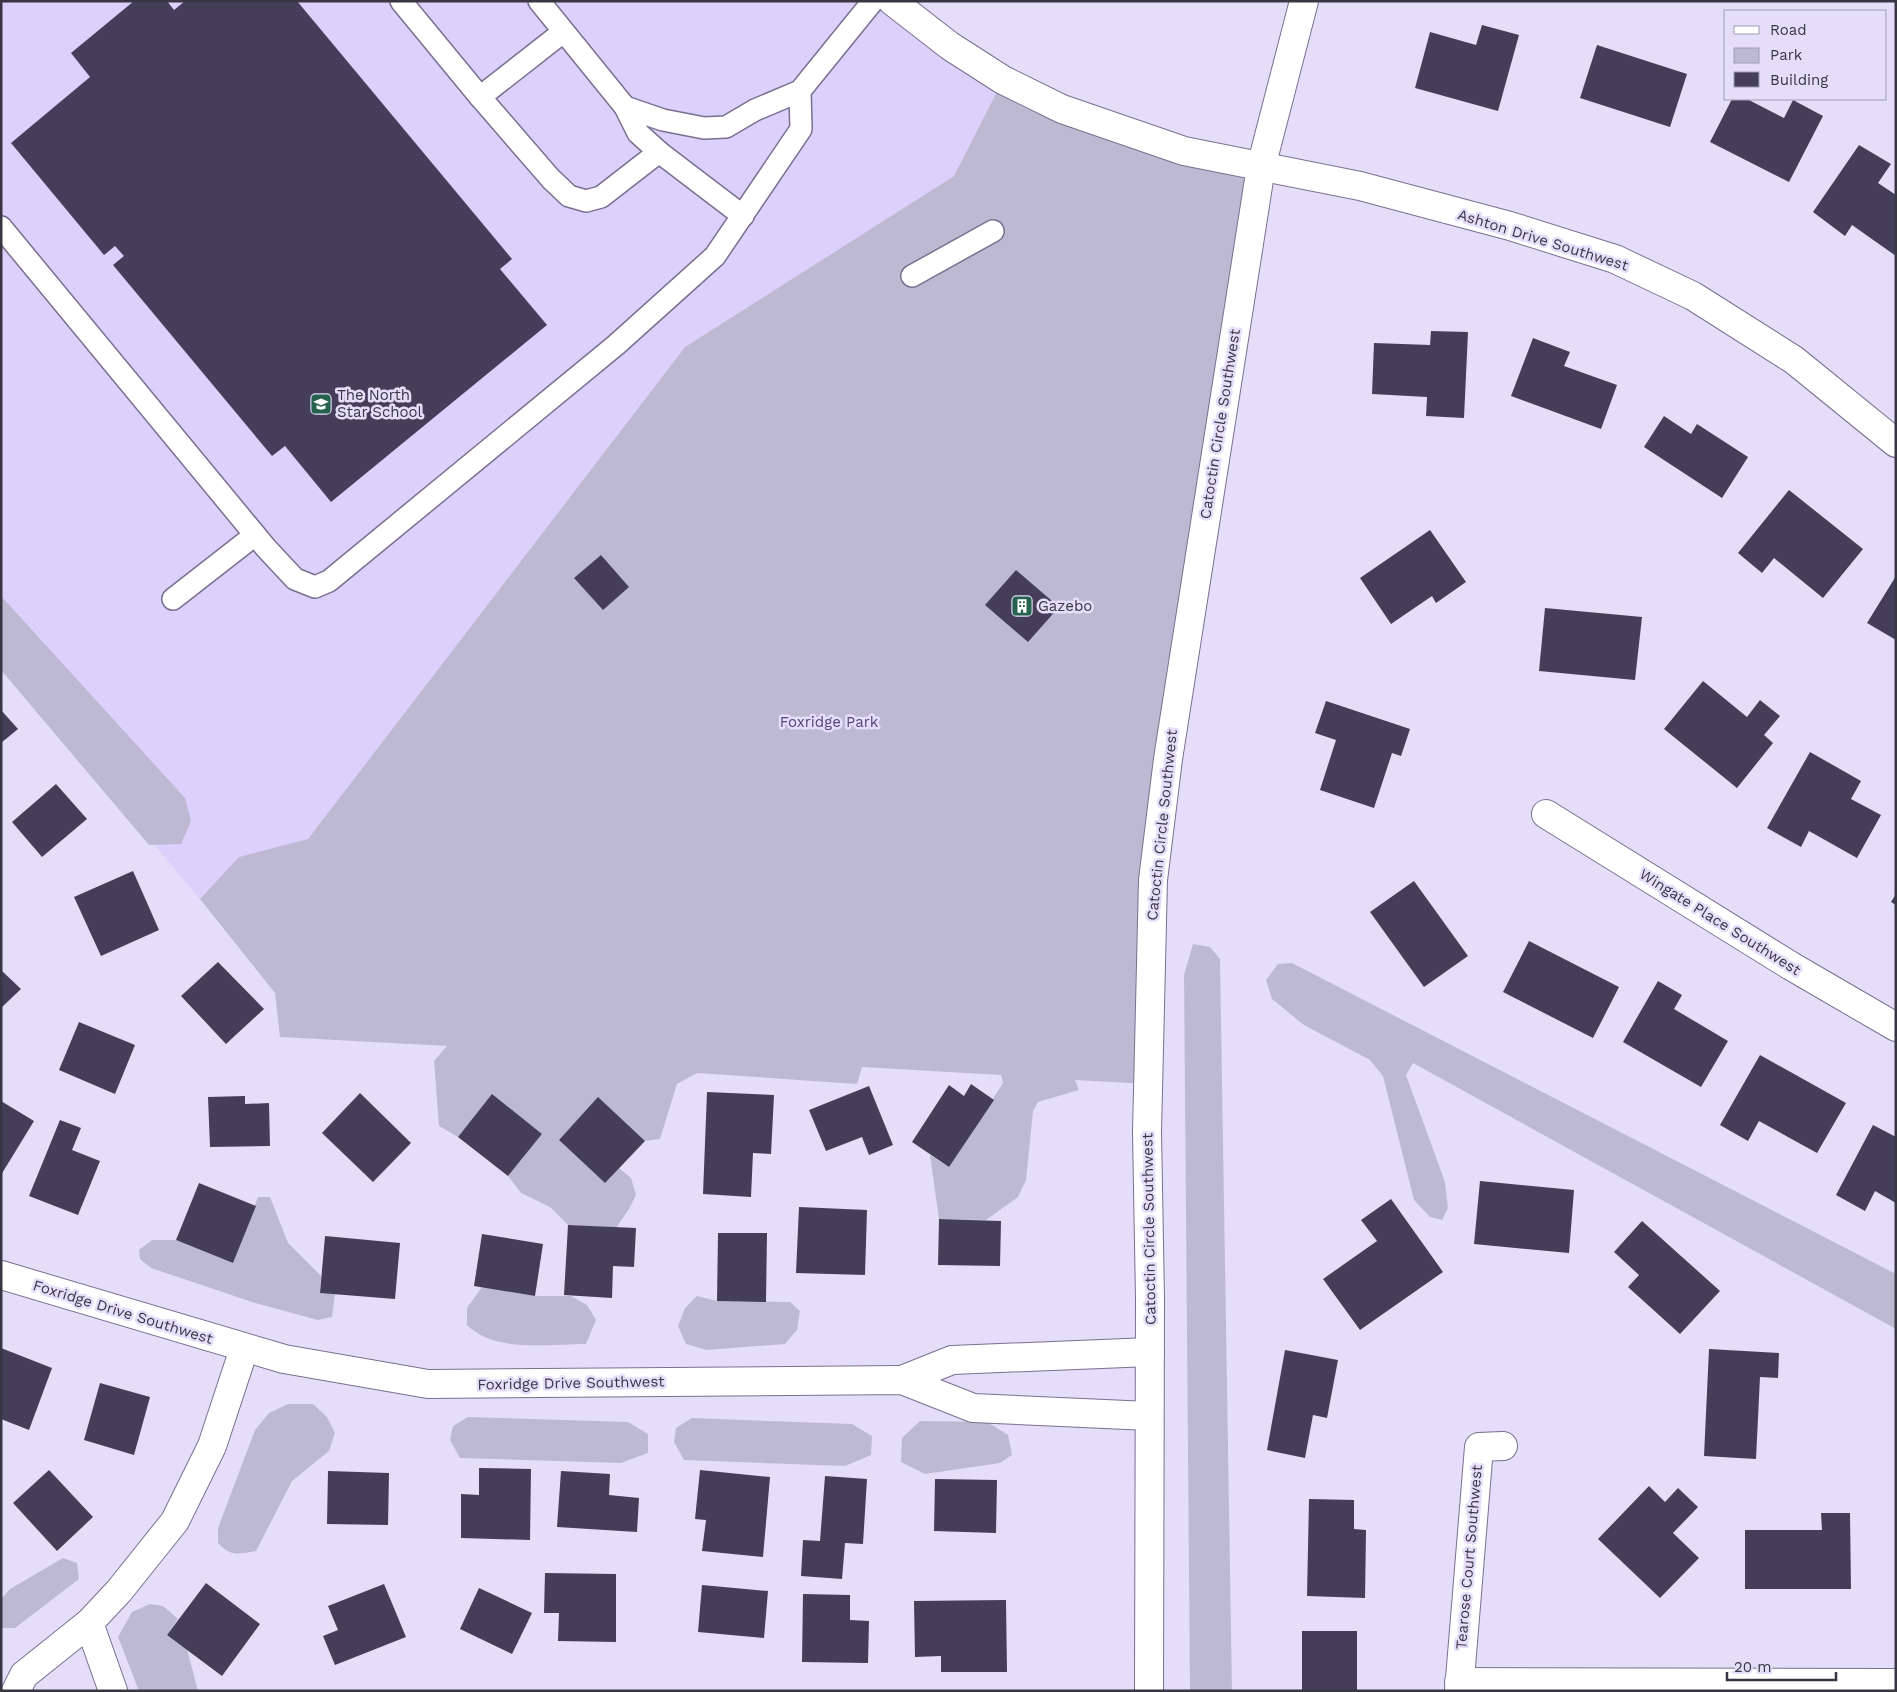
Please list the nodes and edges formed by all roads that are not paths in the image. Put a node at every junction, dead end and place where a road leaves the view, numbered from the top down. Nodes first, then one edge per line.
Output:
1 (401, 1) edge
2 (538, 1) edge
3 (873, 1) edge
4 (892, 1) edge
5 (1304, 1) edge
6 (563, 32) junction
7 (800, 91) junction
8 (480, 97) junction
9 (625, 107) junction
10 (659, 152) junction
11 (1261, 167) junction
12 (743, 216) junction
13 (1, 228) edge
14 (993, 231) dead end
15 (912, 276) dead end
16 (1896, 443) edge
17 (256, 535) junction
18 (173, 599) dead end
19 (1546, 814) dead end
20 (1896, 1027) edge
21 (1, 1275) edge
22 (244, 1349) junction
23 (1150, 1352) junction
24 (902, 1380) junction
25 (1149, 1416) junction
26 (1502, 1446) dead end
27 (89, 1623) junction
28 (1896, 1683) edge
29 (1459, 1686) edge
30 (16, 1691) edge
31 (113, 1691) edge
32 (1149, 1691) edge

1 - 8 lane
2 - 6 lane
3 - 7 lane
4 - 11 street, Ashton Drive Southwest
5 - 11 street, Catoctin Circle Southwest
6 - 8 lane
6 - 9 lane
7 - 9 lane
7 - 12 lane
8 - 10 lane
9 - 10 lane
10 - 12 lane
11 - 16 street, Ashton Drive Southwest
11 - 23 street, Catoctin Circle Southwest
12 - 17 lane
13 - 17 lane
14 - 15 lane
17 - 18 lane
19 - 20 street, Wingate Place Southwest
21 - 22 street, Foxridge Drive Southwest
22 - 24 street, Foxridge Drive Southwest
22 - 27 street
23 - 24 street, Foxridge Drive Southwest
23 - 25 street, Catoctin Circle Southwest
24 - 25 street, Foxridge Drive Southwest
25 - 32 street, Catoctin Circle Southwest
26 - 29 street, Tearose Court Southwest
27 - 30 street
27 - 31 street
28 - 29 street

